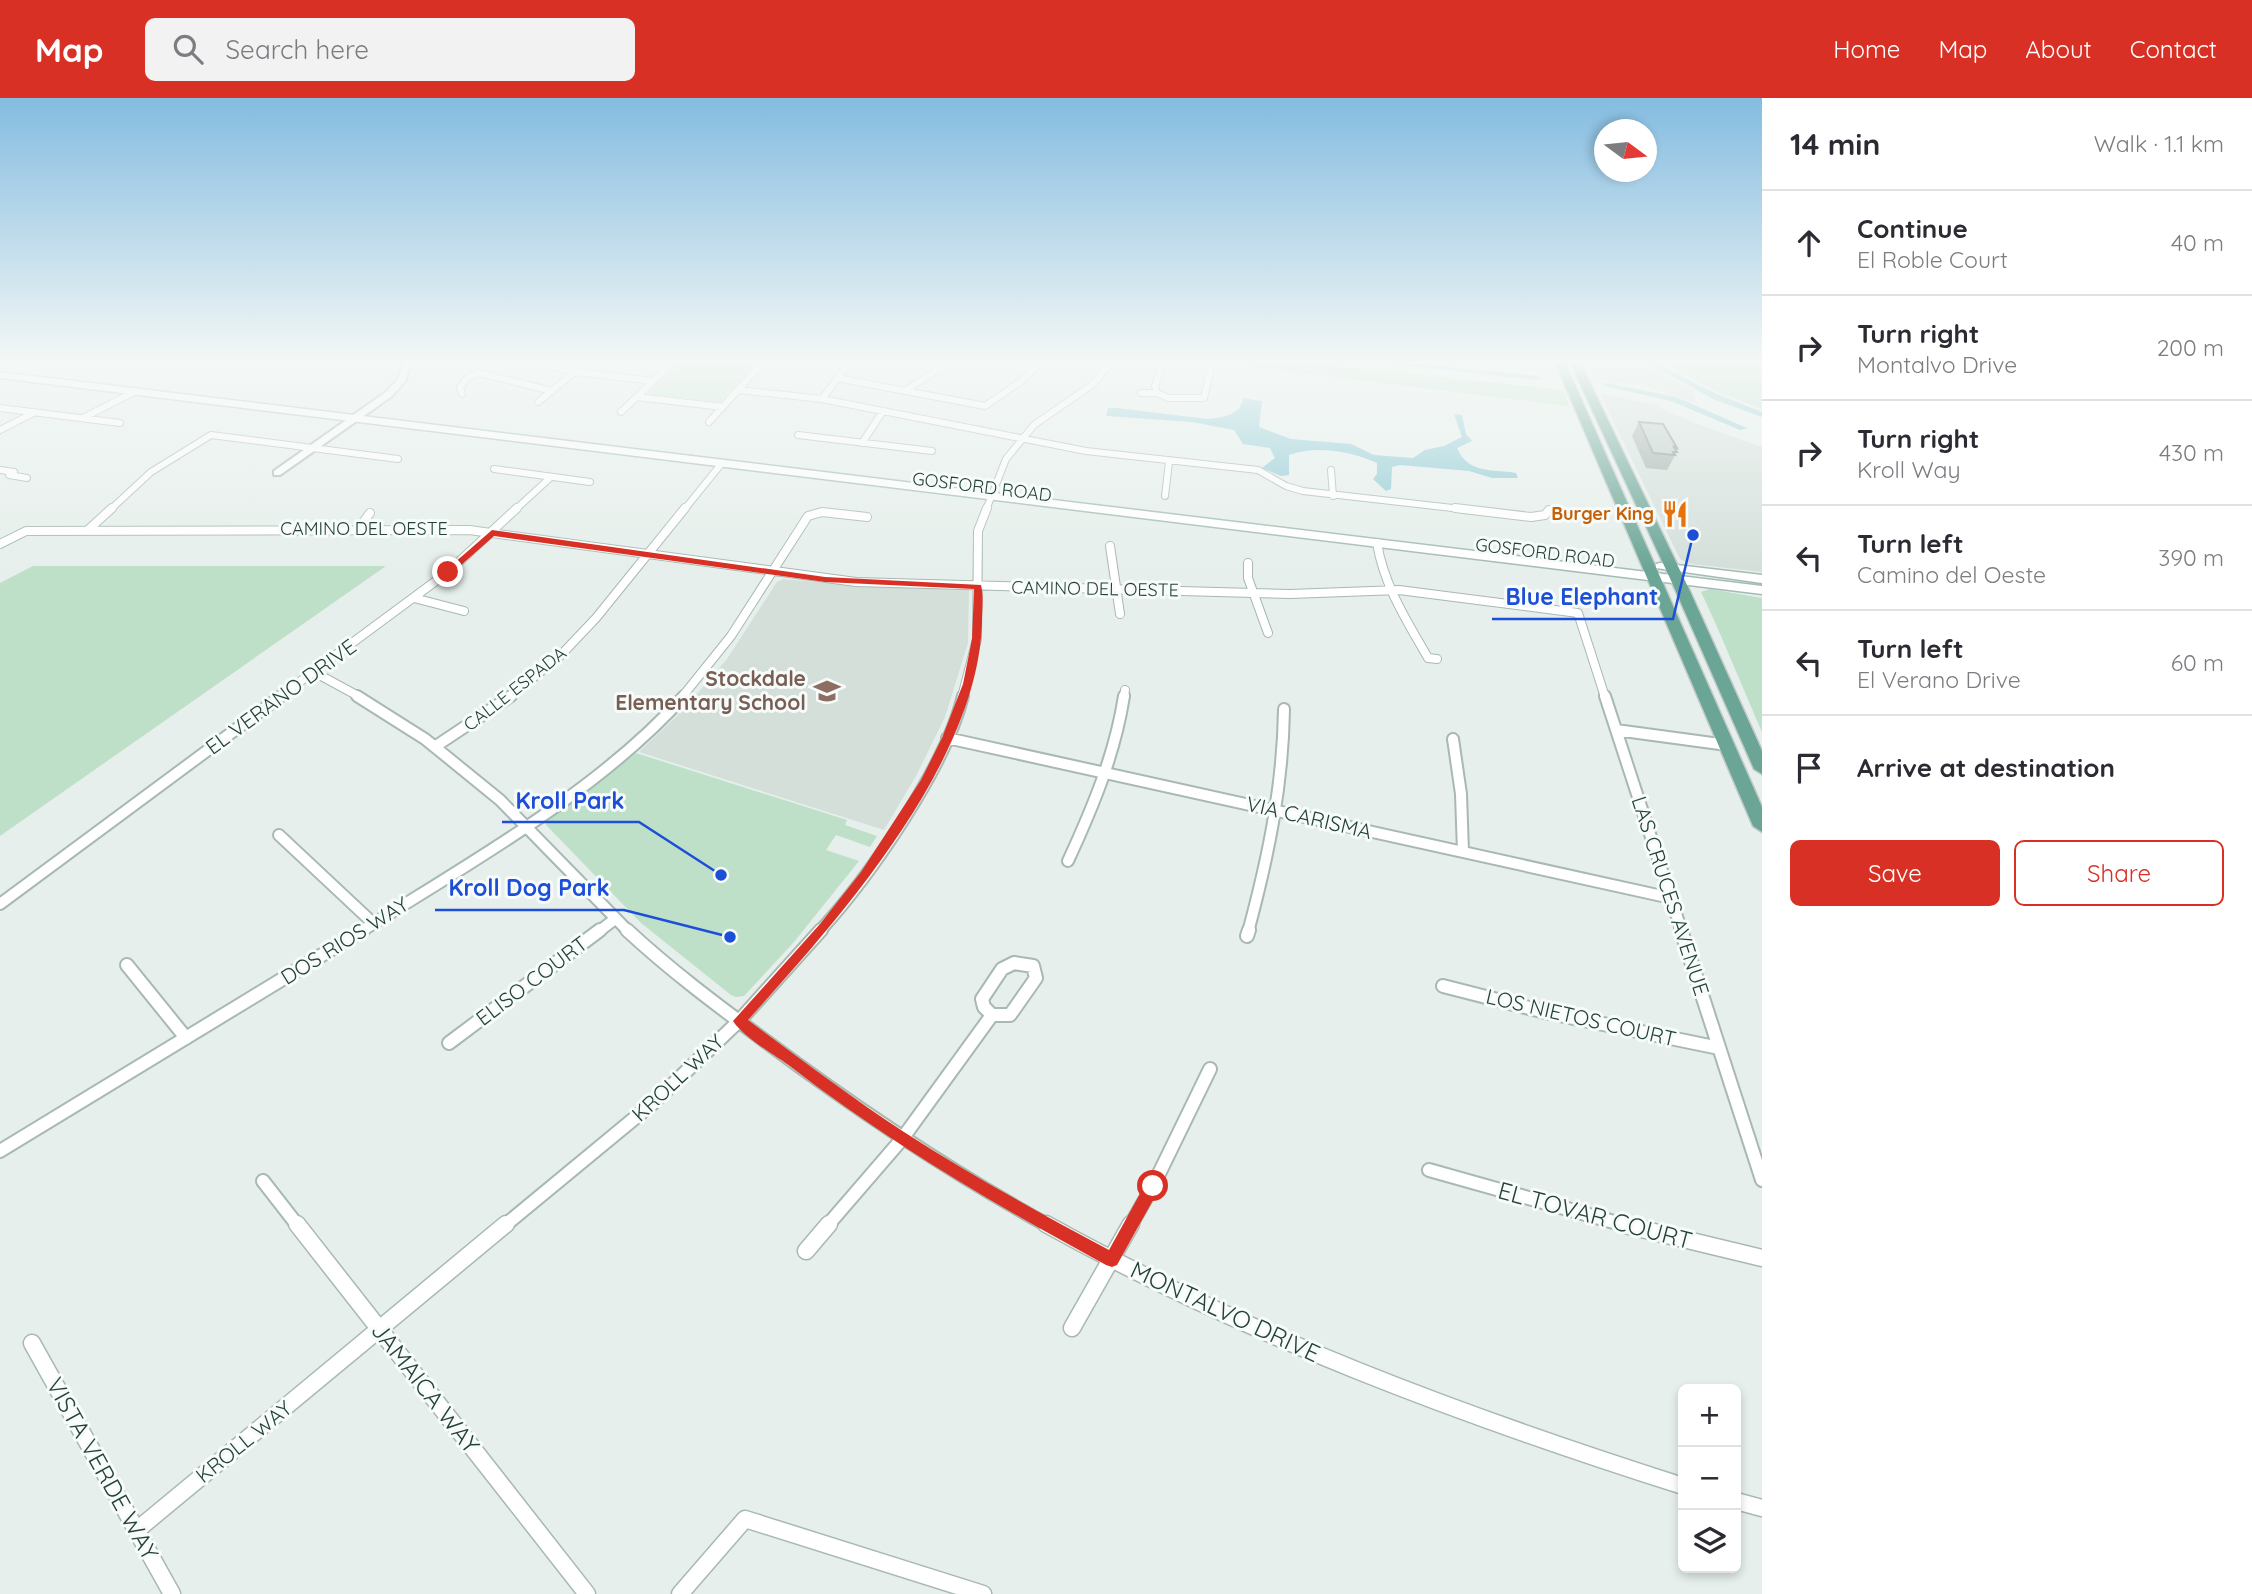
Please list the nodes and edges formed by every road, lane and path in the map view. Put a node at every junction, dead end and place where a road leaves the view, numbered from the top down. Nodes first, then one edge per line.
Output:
1 (340, 430) edge
2 (473, 430) edge
3 (483, 430) edge
4 (871, 430) edge
5 (979, 430) edge
6 (1030, 430) edge
7 (1589, 430) edge
8 (1607, 430) edge
9 (798, 435) dead end
10 (1021, 438) junction
11 (862, 443) junction
12 (313, 448) junction
13 (932, 451) dead end
14 (398, 459) dead end
15 (1169, 462) junction
16 (722, 463) junction
17 (494, 469) dead end
18 (0, 470) edge
19 (1331, 470) dead end
20 (277, 473) dead end
21 (551, 477) junction
22 (27, 478) dead end
23 (590, 482) dead end
24 (992, 492) junction
25 (1165, 496) dead end
26 (1333, 496) junction
27 (1549, 510) dead end
28 (369, 513) dead end
29 (867, 517) dead end
30 (88, 530) junction
31 (358, 530) junction
32 (492, 533) junction
33 (1377, 543) junction
34 (0, 544) edge
35 (1110, 545) dead end
36 (648, 555) junction
37 (1248, 563) dead end
38 (1650, 571) junction
39 (772, 572) junction
40 (1675, 574) junction
41 (1762, 579) edge
42 (978, 586) junction
43 (1115, 590) junction
44 (1391, 590) junction
45 (1762, 590) edge
46 (1254, 593) junction
47 (414, 598) junction
48 (464, 611) dead end
49 (1578, 613) joint
50 (1120, 614) dead end
51 (1268, 633) dead end
52 (1437, 659) dead end
53 (314, 672) junction
54 (1125, 690) dead end
55 (1284, 709) dead end
56 (1616, 730) junction
57 (947, 738) junction
58 (1453, 739) dead end
59 (1755, 739) edge
60 (1727, 745) junction
61 (436, 747) junction
62 (1762, 769) edge
63 (1106, 773) junction
64 (1762, 795) edge
65 (1278, 811) junction
66 (527, 824) junction
67 (1762, 826) edge
68 (279, 835) dead end
69 (1463, 852) junction
70 (1068, 861) dead end
71 (1671, 898) junction
72 (0, 904) edge
73 (615, 919) junction
74 (374, 924) junction
75 (1247, 936) dead end
76 (127, 965) dead end
77 (1443, 986) dead end
78 (992, 1015) junction
79 (739, 1021) junction
80 (186, 1038) junction
81 (449, 1043) dead end
82 (1719, 1048) junction
83 (1210, 1069) dead end
84 (902, 1139) junction
85 (1757, 1149) edge
86 (0, 1152) edge
87 (1429, 1170) dead end
88 (1762, 1180) edge
89 (263, 1181) dead end
90 (806, 1251) dead end
91 (1762, 1258) edge
92 (1112, 1260) junction
93 (1072, 1328) dead end
94 (380, 1330) junction
95 (32, 1343) dead end
96 (1678, 1484) edge
97 (1741, 1502) edge
98 (1762, 1508) edge
99 (137, 1530) junction
100 (172, 1594) edge
101 (587, 1594) edge
102 (680, 1594) edge
103 (983, 1594) edge

1 - 12 street
2 - 16 main road, GOSFORD ROAD
3 - 24 main road, GOSFORD ROAD
4 - 11 street
5 - 10 street
6 - 10 street, KROLL WAY
7 - 38 main road
8 - 40 main road
9 - 11 street
10 - 15 street
10 - 24 street, KROLL WAY
11 - 13 street
12 - 14 street
12 - 20 street
12 - 30 street
15 - 25 street
15 - 26 street
16 - 24 main road, GOSFORD ROAD
16 - 36 street, CALLE ESPADA
17 - 21 street
18 - 22 street
19 - 26 street
21 - 23 street
21 - 32 street, EL VERANO DRIVE
24 - 33 main road, GOSFORD ROAD
24 - 38 main road, GOSFORD ROAD
24 - 42 street, KROLL WAY
26 - 27 street
28 - 31 street
29 - 39 street, DOS RIOS WAY
30 - 31 street, CAMINO DEL OESTE
30 - 34 street, CAMINO DEL OESTE
31 - 32 street, CAMINO DEL OESTE
32 - 36 street, CAMINO DEL OESTE
32 - 47 street, EL VERANO DRIVE
33 - 38 main road, GOSFORD ROAD
33 - 44 street
35 - 43 street
36 - 39 street, CAMINO DEL OESTE
36 - 61 street, CALLE ESPADA
37 - 46 street
38 - 40 main road
38 - 60 main road
39 - 42 street, CAMINO DEL OESTE
39 - 66 street, DOS RIOS WAY
40 - 41 main road
40 - 45 main road
40 - 59 main road
42 - 43 street, CAMINO DEL OESTE
42 - 57 street, KROLL WAY
43 - 46 street, CAMINO DEL OESTE
43 - 50 street
44 - 46 street, CAMINO DEL OESTE
44 - 49 street, CAMINO DEL OESTE
44 - 52 street
46 - 51 street
47 - 48 street
47 - 53 street, EL VERANO DRIVE
49 - 56 street, LAS CRUCES AVENUE
53 - 61 street, MONTALVO DRIVE
53 - 72 street, EL VERANO DRIVE
54 - 63 street
55 - 65 street
56 - 60 street
56 - 71 street, LAS CRUCES AVENUE
57 - 63 street, VIA CARISMA
57 - 79 street, KROLL WAY
58 - 69 street
59 - 62 main road
60 - 64 main road
60 - 67 main road
61 - 66 street, MONTALVO DRIVE
63 - 65 street, VIA CARISMA
63 - 70 street
65 - 69 street, VIA CARISMA
65 - 75 street
66 - 73 street, MONTALVO DRIVE
66 - 74 street, DOS RIOS WAY
68 - 74 street
69 - 71 street, VIA CARISMA
71 - 82 street, LAS CRUCES AVENUE
73 - 79 street, MONTALVO DRIVE
73 - 81 street, ELISO COURT
74 - 80 street, DOS RIOS WAY
76 - 80 street
77 - 82 street, LOS NIETOS COURT
78 - 78 street
78 - 84 street
79 - 84 street, MONTALVO DRIVE
79 - 94 street, KROLL WAY
80 - 86 street, DOS RIOS WAY
82 - 85 street, LAS CRUCES AVENUE
83 - 92 street
84 - 90 street
84 - 92 street, MONTALVO DRIVE
85 - 88 street, LAS CRUCES AVENUE
87 - 91 street, EL TOVAR COURT
89 - 94 street, JAMAICA WAY
92 - 93 street
92 - 96 street, MONTALVO DRIVE
94 - 99 street, KROLL WAY
94 - 101 street, JAMAICA WAY
95 - 99 street, VISTA VERDE WAY
97 - 98 street
99 - 100 street, VISTA VERDE WAY
102 - 103 street

